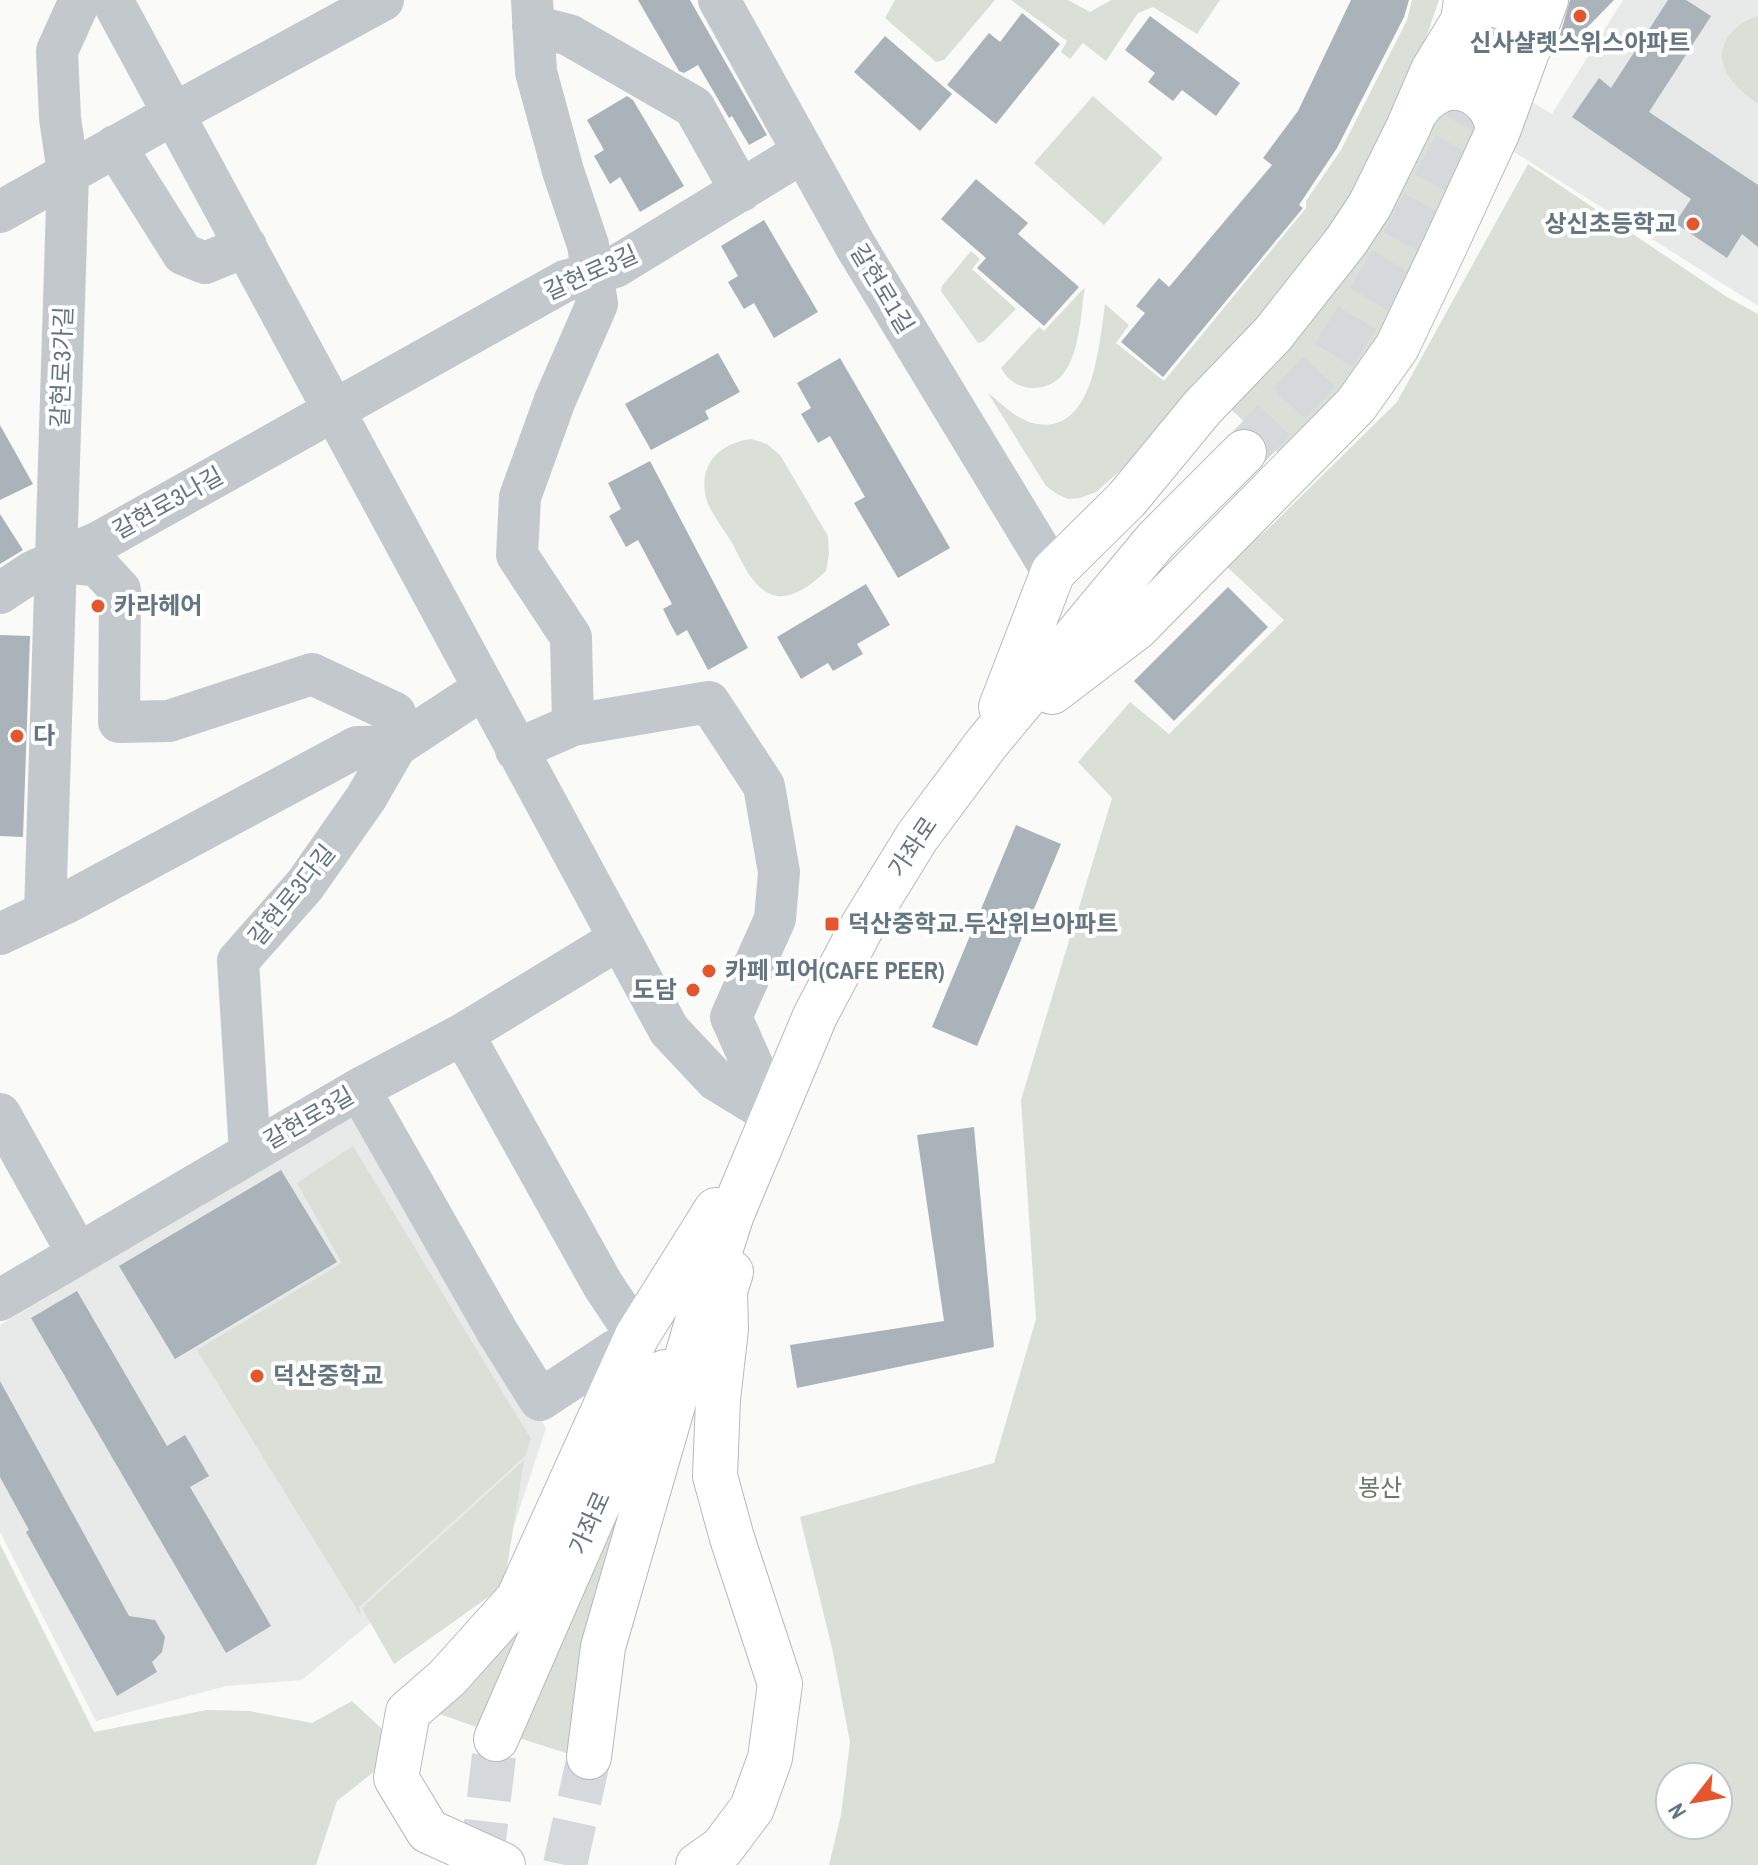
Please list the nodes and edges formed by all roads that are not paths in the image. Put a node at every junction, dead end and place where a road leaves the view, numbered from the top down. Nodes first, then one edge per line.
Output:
1 (80, 0) edge
2 (112, 0) edge
3 (383, 0) edge
4 (719, 0) edge
5 (1546, 0) edge
6 (1464, 10) edge
7 (533, 13) edge
8 (1530, 46) junction
9 (1415, 112) junction
10 (175, 113) junction
11 (1498, 131) junction
12 (115, 146) junction
13 (803, 152) junction
14 (68, 173) junction
15 (741, 191) junction
16 (0, 212) edge
17 (246, 246) junction
18 (593, 273) junction
19 (335, 411) junction
20 (1244, 452) tunnel mouth
21 (55, 561) junction
22 (1053, 572) junction
23 (0, 593) edge
24 (483, 689) junction
25 (573, 725) junction
26 (987, 743) junction
27 (396, 746) junction
28 (516, 750) junction
29 (45, 913) junction
30 (0, 934) edge
31 (619, 939) junction
32 (463, 1034) junction
33 (359, 1089) junction
34 (0, 1114) edge
35 (775, 1116) junction
36 (250, 1153) junction
37 (78, 1254) junction
38 (0, 1300) edge
39 (699, 1315) junction
40 (637, 1336) junction
41 (496, 1739) tunnel mouth
42 (589, 1757) tunnel mouth
43 (503, 1865) edge
44 (698, 1865) edge

1 - 14 street, 갈현로3가길
2 - 10 street
3 - 10 street
4 - 13 street, 갈현로1길
5 - 8 main road
6 - 8 main road
6 - 9 main road
7 - 15 street
7 - 18 street
8 - 11 main road
9 - 11 main road
9 - 22 main road
10 - 12 street
10 - 17 street
11 - 26 main road
12 - 14 street
12 - 17 street
13 - 15 street, 갈현로3길
13 - 22 street, 갈현로1길
14 - 16 street
14 - 21 street, 갈현로3가길
15 - 18 street, 갈현로3길
17 - 19 street
18 - 19 street, 갈현로3길
18 - 25 street
19 - 21 street, 갈현로3나길
19 - 24 street
20 - 26 main road, 가좌로
21 - 23 street, 갈현로3나길
21 - 27 street
21 - 29 street, 갈현로3가길
22 - 26 main road
24 - 27 street, 갈현로3다길
24 - 28 street
25 - 28 street
25 - 35 street
26 - 35 main road, 가좌로
27 - 29 street
27 - 36 street, 갈현로3다길
28 - 31 street
29 - 30 street
31 - 32 street, 갈현로3길
31 - 35 street
32 - 33 street, 갈현로3길
32 - 40 street
33 - 36 street, 갈현로3길
33 - 40 street
34 - 37 street
35 - 39 main road, 가좌로
35 - 40 main road
35 - 44 main road
36 - 37 street, 갈현로3길
37 - 38 street, 갈현로3길
39 - 41 main road, 가좌로
39 - 42 main road, 가좌로
40 - 43 main road

